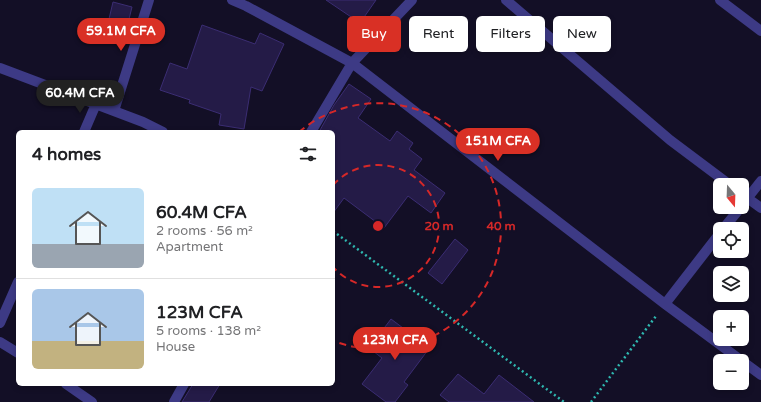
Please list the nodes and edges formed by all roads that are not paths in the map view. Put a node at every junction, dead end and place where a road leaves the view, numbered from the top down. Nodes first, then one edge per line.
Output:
1 (149, 0) edge
2 (232, 0) edge
3 (412, 0) edge
4 (506, 0) edge
5 (720, 0) edge
6 (761, 31) edge
7 (352, 63) junction
8 (0, 68) edge
9 (96, 104) junction
10 (114, 111) junction
11 (85, 130) edge
12 (159, 130) edge
13 (311, 130) edge
14 (721, 178) edge
15 (761, 181) edge
16 (749, 194) edge
17 (749, 203) edge
18 (761, 208) edge
19 (713, 243) edge
20 (16, 287) edge
21 (665, 304) junction
22 (0, 323) edge
23 (0, 342) edge
24 (16, 352) edge
25 (733, 354) edge
26 (749, 366) edge
27 (761, 375) edge
28 (69, 386) edge
29 (183, 386) edge
30 (92, 402) edge
31 (174, 402) edge

1 - 10 street
2 - 7 street
3 - 7 street
4 - 14 street
5 - 6 street
7 - 13 street
7 - 21 street
8 - 9 street
9 - 10 street
9 - 11 street
10 - 12 street
15 - 16 street
17 - 18 street
19 - 21 street
20 - 22 street
21 - 25 street
23 - 24 street
26 - 27 street
28 - 30 street
29 - 31 street

